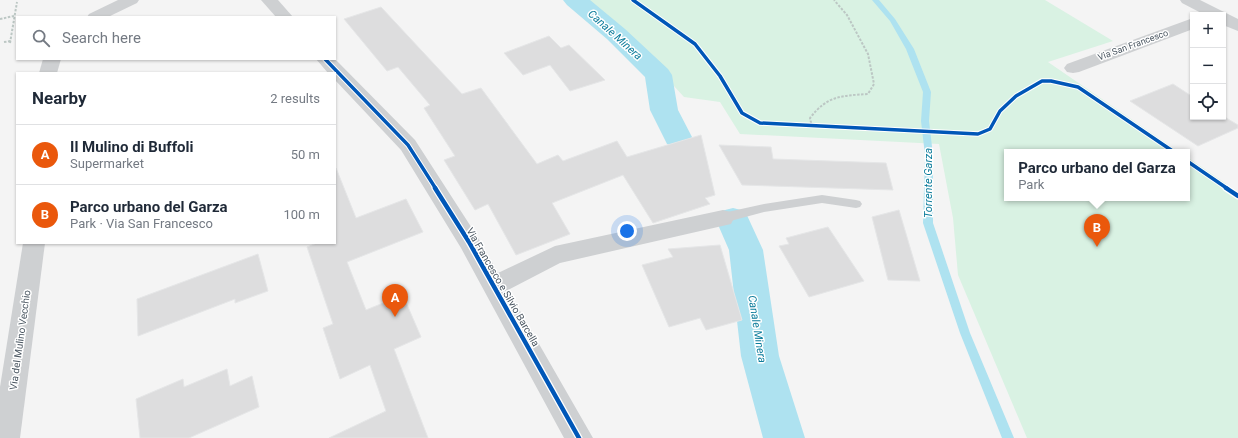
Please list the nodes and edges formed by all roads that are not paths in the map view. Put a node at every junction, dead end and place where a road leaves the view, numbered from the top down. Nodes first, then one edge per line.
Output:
1 (131, 0) edge
2 (268, 0) edge
3 (1188, 0) edge
4 (1210, 12) edge
5 (98, 16) edge
6 (284, 16) edge
7 (1226, 20) edge
8 (1190, 24) edge
9 (1238, 26) edge
10 (52, 60) edge
11 (326, 60) edge
12 (1073, 68) dead end
13 (48, 72) edge
14 (856, 204) dead end
15 (723, 218) joint
16 (34, 244) edge
17 (494, 286) junction
18 (6, 438) edge
19 (579, 438) edge

1 - 5 street
2 - 6 street
3 - 4 street
7 - 9 street
8 - 12 street, Via San Francesco
10 - 13 street
11 - 17 street, Via Francesco e Silvio Barcella
14 - 15 lane
15 - 17 street, Via Francesco e Silvio Barcella
16 - 18 street, Via del Mulino Vecchio
17 - 19 street, Via Francesco e Silvio Barcella

